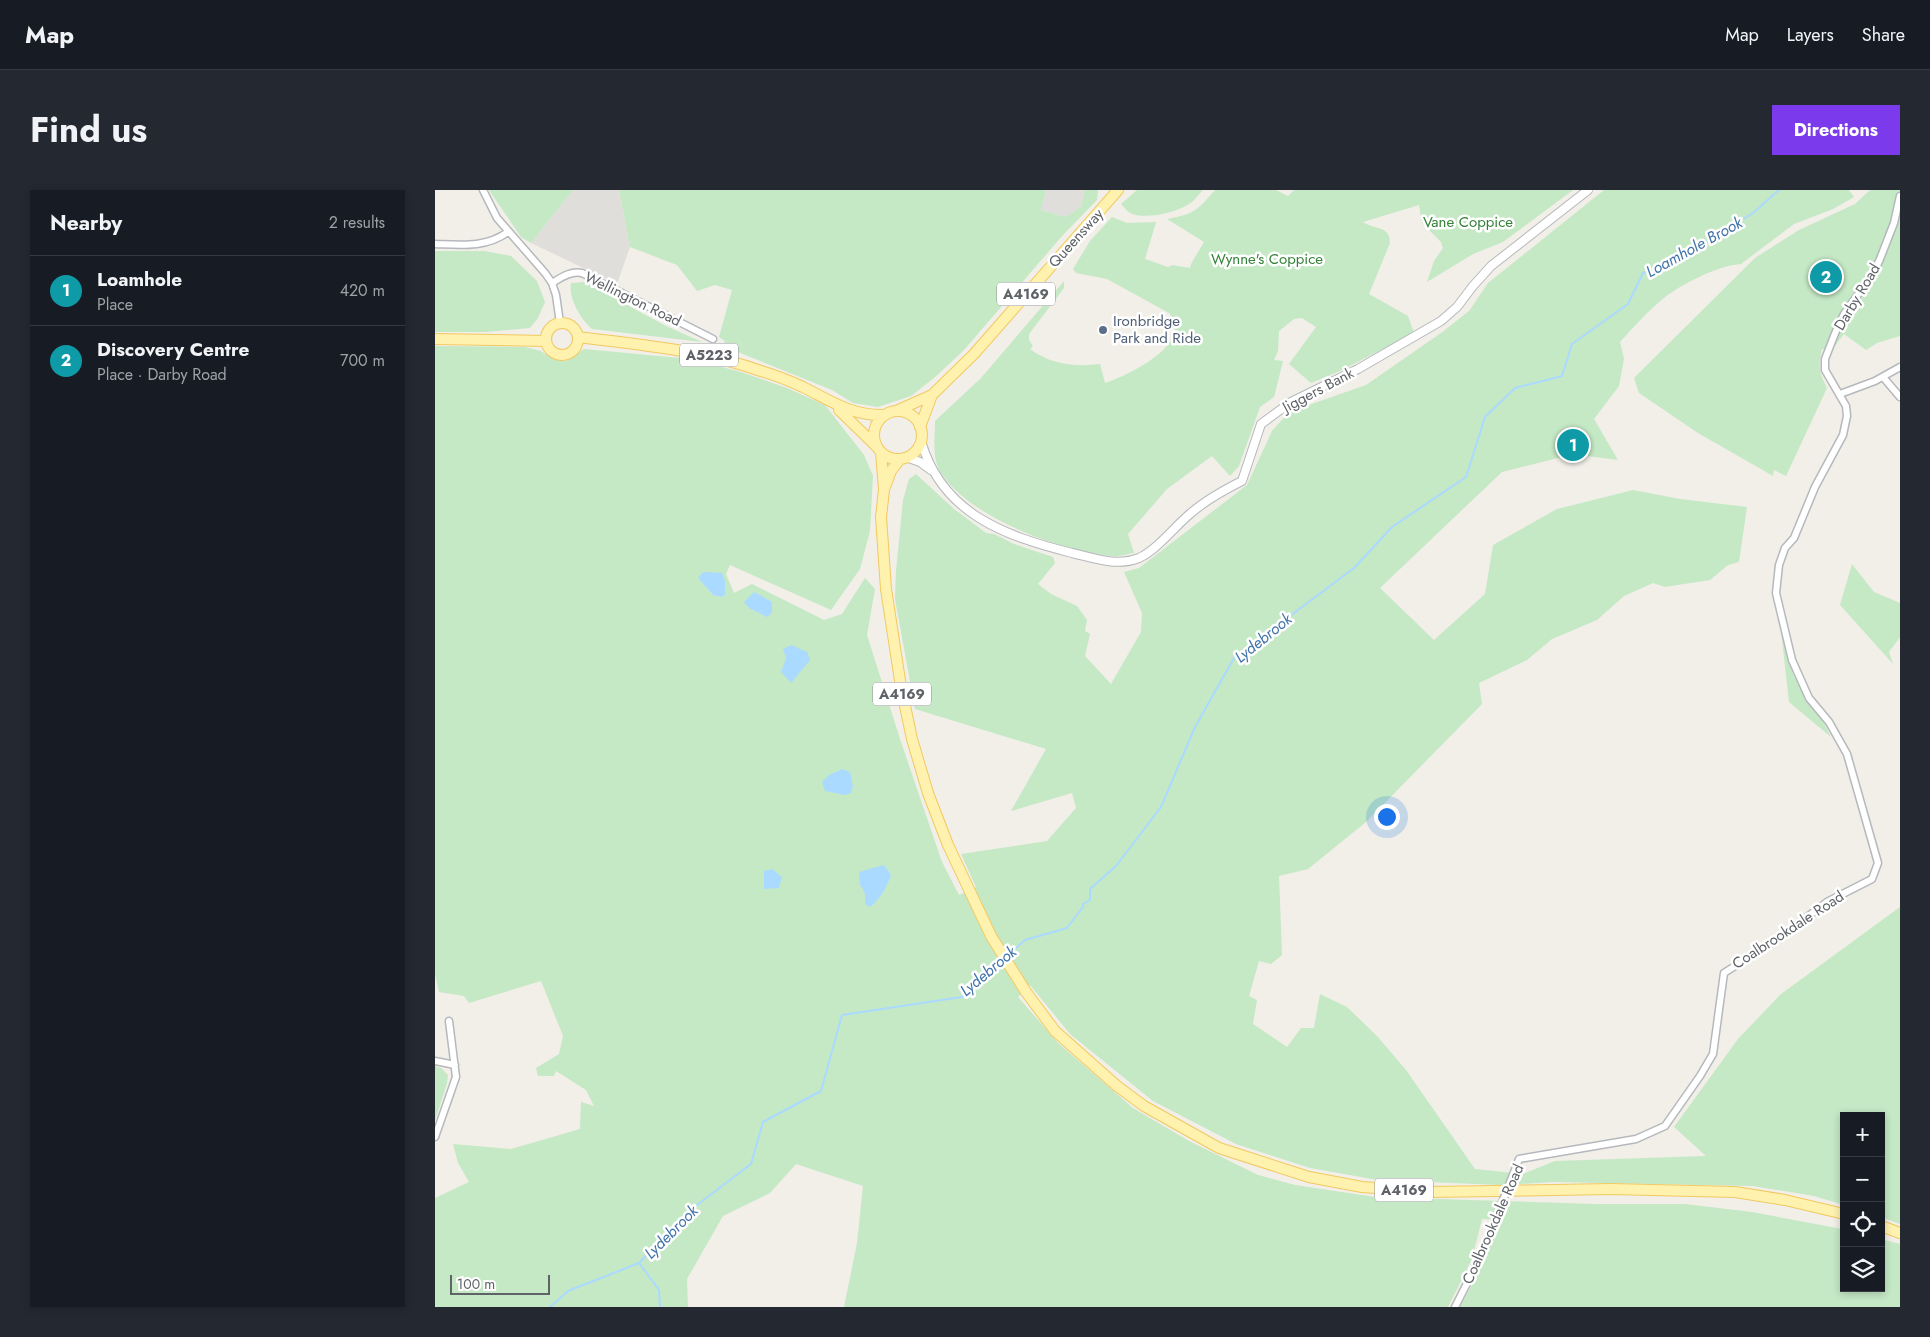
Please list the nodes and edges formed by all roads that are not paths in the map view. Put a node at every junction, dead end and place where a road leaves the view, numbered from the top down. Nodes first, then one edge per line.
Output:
1 (483, 190) edge
2 (1117, 190) edge
3 (1589, 190) edge
4 (1900, 196) edge
5 (509, 232) junction
6 (435, 244) edge
7 (552, 282) junction
8 (561, 323) junction
9 (578, 338) junction
10 (435, 339) edge
11 (713, 339) dead end
12 (546, 341) junction
13 (1900, 367) edge
14 (1883, 377) junction
15 (1840, 394) junction
16 (932, 395) junction
17 (1900, 397) edge
18 (831, 403) junction
19 (896, 411) junction
20 (884, 415) junction
21 (920, 427) junction
22 (921, 441) junction
23 (879, 450) junction
24 (903, 458) junction
25 (933, 472) junction
26 (884, 490) junction
27 (1794, 538) joint
28 (449, 1021) dead end
29 (435, 1061) edge
30 (455, 1065) junction
31 (435, 1137) edge
32 (1840, 1213) edge
33 (1885, 1227) edge
34 (1900, 1233) edge
35 (1455, 1307) edge

1 - 5 street
2 - 16 main road, Queensway / A4169
3 - 25 street, Jiggers Bank
4 - 15 street, Darby Road
5 - 6 street
5 - 7 street
7 - 8 street
7 - 11 street, Wellington Road
8 - 9 main road
8 - 12 main road
9 - 12 main road
9 - 18 main road, Wellington Road / A5223
10 - 12 main road
13 - 14 street
14 - 15 street
14 - 17 street
15 - 27 street, Darby Road
16 - 19 main road, Queensway / A4169
16 - 21 main road, Queensway / A4169
18 - 20 main road, Wellington Road / A5223
18 - 23 main road, Wellington Road / A5223
19 - 20 main road
19 - 21 main road
20 - 23 main road
21 - 22 main road
22 - 24 main road
22 - 25 street, Jiggers Bank
23 - 24 main road
23 - 26 main road, A4169
24 - 25 street, Jiggers Bank
24 - 26 main road, A4169
26 - 32 main road, A4169
27 - 35 street, Coalbrookdale Road, bridge
28 - 30 street
29 - 30 street
30 - 31 street
33 - 34 main road

